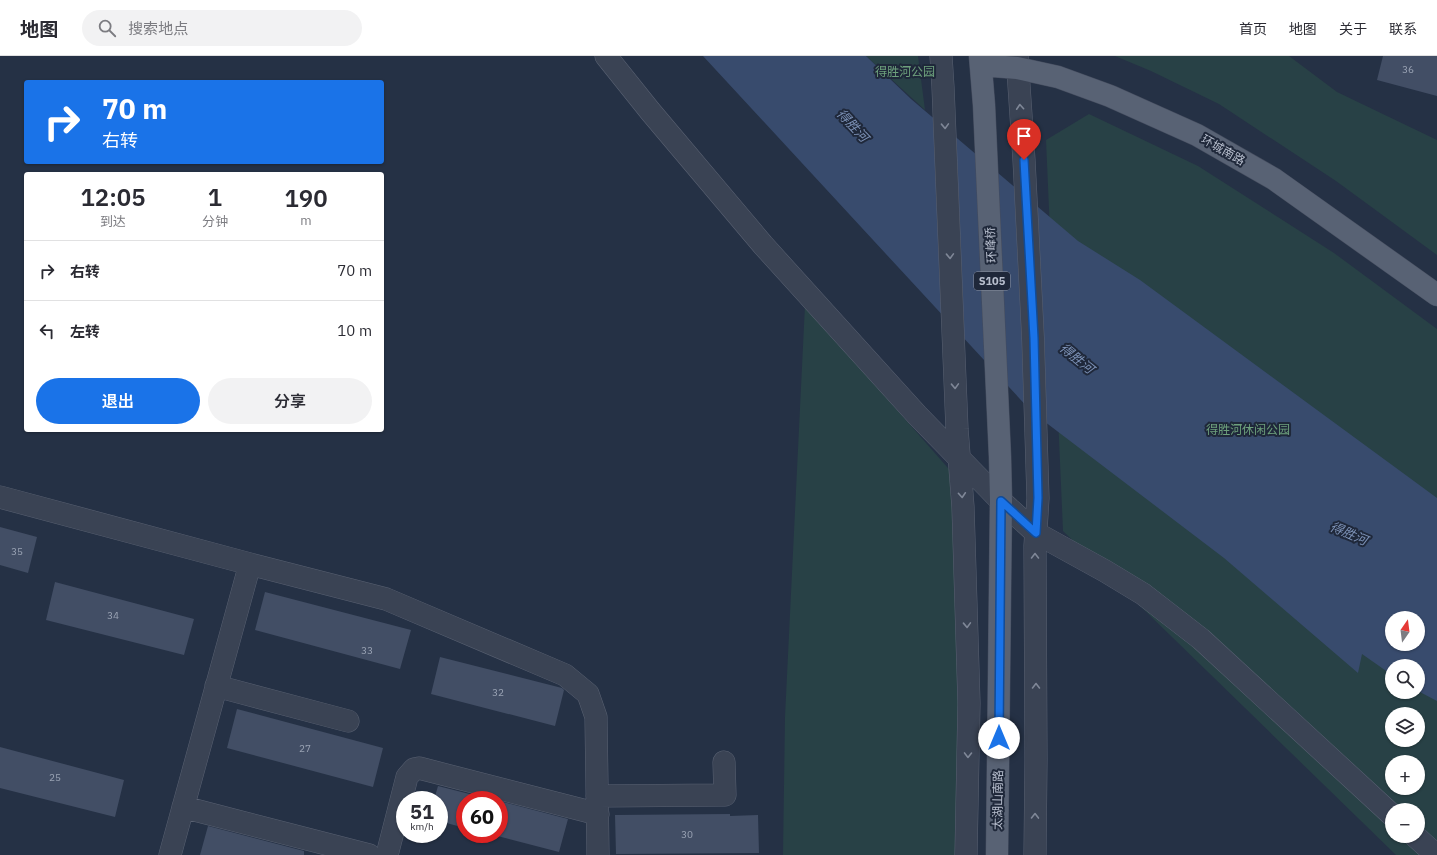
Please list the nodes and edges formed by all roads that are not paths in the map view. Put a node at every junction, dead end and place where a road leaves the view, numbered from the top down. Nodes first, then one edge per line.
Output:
1 (606, 56) edge
2 (941, 56) edge
3 (980, 60) edge
4 (1017, 62) edge
5 (1437, 295) edge
6 (1000, 457) joint
7 (959, 459) junction
8 (0, 497) edge
9 (1001, 501) junction
10 (1036, 533) junction
11 (250, 564) junction
12 (216, 686) junction
13 (348, 721) dead end
14 (724, 762) dead end
15 (597, 805) junction
16 (183, 807) junction
17 (1385, 809) edge
18 (1423, 843) edge
19 (170, 855) edge
20 (370, 855) edge
21 (387, 855) edge
22 (598, 855) edge
23 (966, 855) edge
24 (997, 855) edge
25 (1035, 855) edge
26 (1436, 855) edge

1 - 7 street
2 -> 7 street
3 - 4 main road, 环城南路 / S105
3 - 6 main road, 环峰桥 / S105
4 - 5 main road, 环城南路 / S105
10 -> 4 street
6 - 9 main road, 太湖山南路 / S105
7 - 9 street
7 -> 23 street
8 - 11 street
9 - 10 street
9 - 24 main road, 太湖山南路 / S105
10 - 17 street
25 -> 10 street
11 - 12 street
11 - 15 street
12 - 13 street
12 - 16 street
14 - 15 street
15 - 21 street
15 - 22 street
16 - 19 street
16 - 20 street
18 - 26 street

